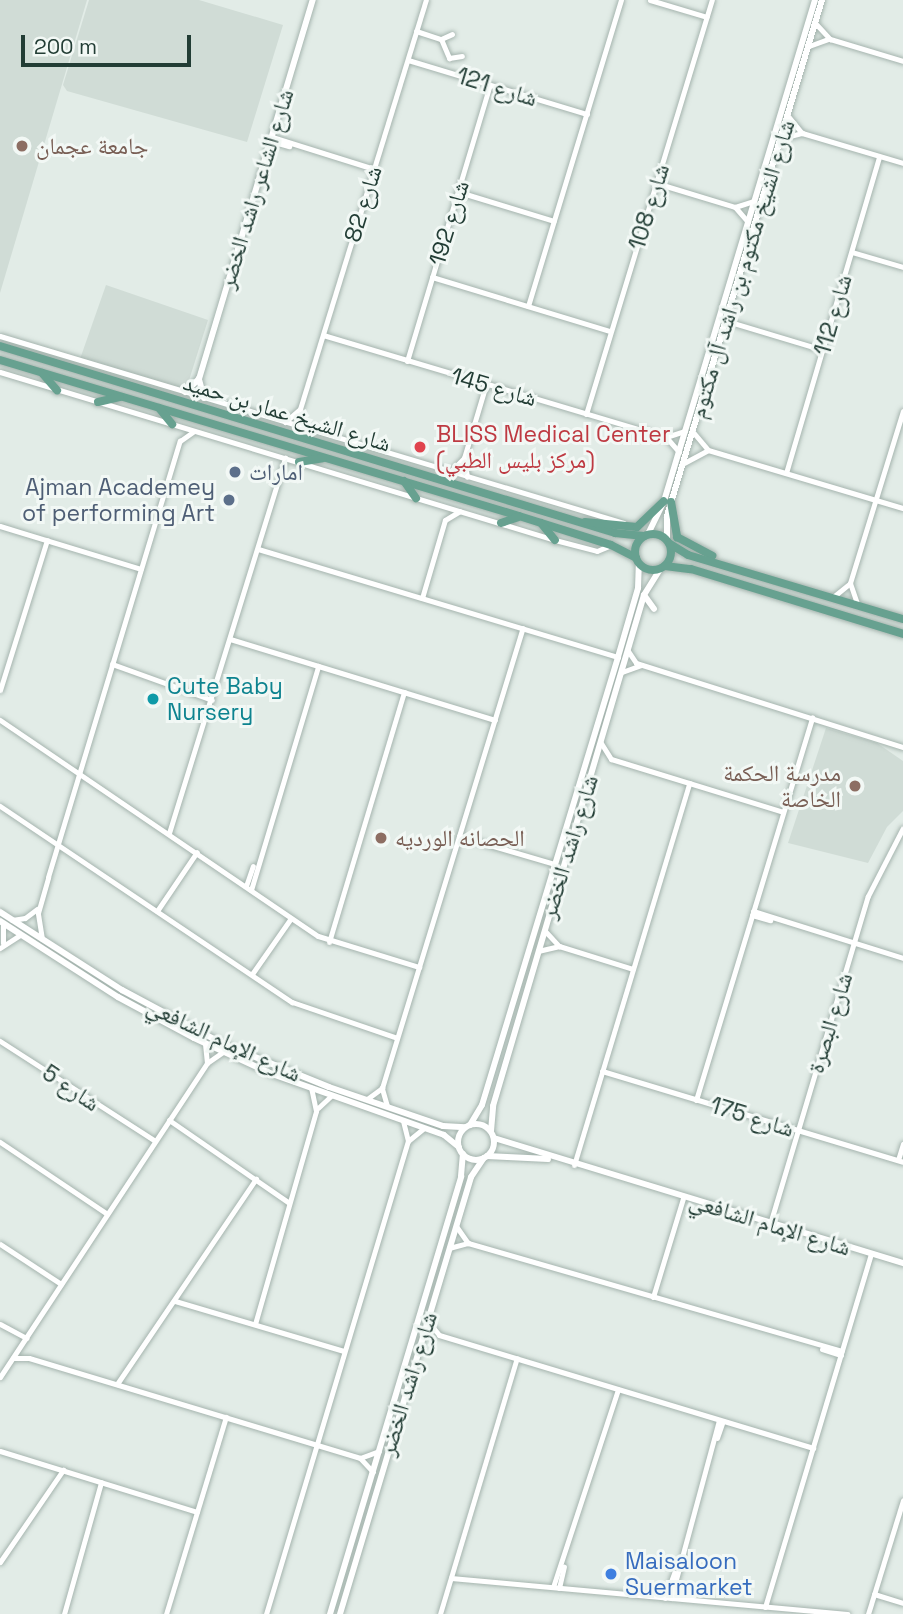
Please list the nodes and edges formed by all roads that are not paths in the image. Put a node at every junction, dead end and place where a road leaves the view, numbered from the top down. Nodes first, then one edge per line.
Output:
1 (313, 0) edge
2 (426, 0) edge
3 (621, 0) edge
4 (650, 0) edge
5 (712, 0) edge
6 (815, 0) edge
7 (822, 0) edge
8 (707, 17) junction
9 (816, 23) junction
10 (416, 32) junction
11 (452, 34) dead end
12 (441, 39) junction
13 (831, 39) junction
14 (809, 46) junction
15 (462, 56) dead end
16 (408, 60) junction
17 (903, 61) edge
18 (490, 85) junction
19 (587, 114) junction
20 (788, 116) junction
21 (802, 133) junction
22 (782, 138) junction
23 (271, 139) junction
24 (879, 156) junction
25 (903, 163) edge
26 (374, 170) junction
27 (656, 183) junction
28 (459, 192) junction
29 (755, 200) junction
30 (735, 207) junction
31 (554, 221) junction
32 (748, 222) junction
33 (852, 252) junction
34 (903, 267) edge
35 (432, 277) junction
36 (528, 306) junction
37 (727, 321) junction
38 (610, 331) junction
39 (323, 335) junction
40 (0, 337) edge
41 (0, 346) edge
42 (823, 350) junction
43 (0, 360) edge
44 (407, 361) junction
45 (40, 371) junction
46 (0, 372) edge
47 (199, 379) junction
48 (486, 384) junction
49 (57, 390) junction
50 (185, 392) junction
51 (121, 396) junction
52 (204, 398) junction
53 (98, 402) junction
54 (232, 406) junction
55 (159, 408) junction
56 (300, 409) junction
57 (903, 411) edge
58 (586, 414) junction
59 (234, 416) junction
60 (285, 422) junction
61 (174, 425) junction
62 (306, 428) junction
63 (689, 430) junction
64 (195, 431) junction
65 (666, 437) junction
66 (180, 442) junction
67 (708, 450) junction
68 (678, 452) junction
69 (325, 457) junction
70 (285, 458) junction
71 (464, 458) junction
72 (299, 462) junction
73 (420, 463) junction
74 (683, 464) junction
75 (411, 470) junction
76 (450, 472) junction
77 (786, 473) junction
78 (467, 477) junction
79 (404, 481) junction
80 (484, 482) junction
81 (491, 494) junction
82 (416, 498) junction
83 (876, 500) junction
84 (668, 501) junction
85 (438, 504) junction
86 (903, 508) edge
87 (460, 511) junction
88 (519, 516) junction
89 (445, 520) junction
90 (582, 522) junction
91 (501, 523) junction
92 (541, 523) junction
93 (0, 527) edge
94 (637, 527) junction
95 (646, 535) junction
96 (47, 540) junction
97 (555, 540) junction
98 (668, 541) junction
99 (611, 545) junction
100 (258, 549) junction
101 (637, 561) junction
102 (726, 565) junction
103 (663, 567) junction
104 (141, 569) junction
105 (850, 583) junction
106 (644, 596) junction
107 (422, 597) junction
108 (831, 598) junction
109 (858, 606) junction
110 (654, 609) dead end
111 (903, 619) edge
112 (523, 628) junction
113 (903, 634) edge
114 (230, 639) junction
115 (628, 651) junction
116 (618, 657) junction
117 (316, 665) junction
118 (642, 665) junction
119 (111, 667) junction
120 (622, 672) junction
121 (0, 691) edge
122 (404, 692) junction
123 (213, 698) junction
124 (812, 717) junction
125 (0, 720) edge
126 (495, 720) junction
127 (601, 743) junction
128 (903, 747) edge
129 (611, 759) junction
130 (593, 766) junction
131 (79, 772) junction
132 (689, 783) junction
133 (0, 806) edge
134 (783, 812) junction
135 (903, 828) edge
136 (169, 833) junction
137 (459, 836) junction
138 (57, 844) junction
139 (197, 852) junction
140 (555, 864) junction
141 (248, 888) junction
142 (39, 906) junction
143 (157, 911) junction
144 (0, 912) edge
145 (752, 913) junction
146 (291, 918) junction
147 (12, 920) junction
148 (2, 922) edge
149 (544, 930) junction
150 (20, 934) junction
151 (42, 939) junction
152 (329, 942) junction
153 (854, 943) junction
154 (1, 945) edge
155 (559, 947) junction
156 (538, 951) junction
157 (903, 958) edge
158 (419, 967) junction
159 (633, 969) junction
160 (252, 974) junction
161 (397, 1038) junction
162 (0, 1041) edge
163 (205, 1044) junction
164 (223, 1052) junction
165 (207, 1063) junction
166 (602, 1072) junction
167 (311, 1088) junction
168 (382, 1088) junction
169 (332, 1095) junction
170 (367, 1099) junction
171 (696, 1100) junction
172 (387, 1106) junction
173 (316, 1111) junction
174 (402, 1121) junction
175 (168, 1122) junction
176 (467, 1126) junction
177 (423, 1129) junction
178 (491, 1130) junction
179 (798, 1130) junction
180 (494, 1138) junction
181 (408, 1141) junction
182 (0, 1142) edge
183 (154, 1144) junction
184 (903, 1144) edge
185 (459, 1147) junction
186 (463, 1154) junction
187 (486, 1157) junction
188 (557, 1160) junction
189 (901, 1161) edge
190 (574, 1165) junction
191 (254, 1178) junction
192 (683, 1198) junction
193 (289, 1200) junction
194 (107, 1214) junction
195 (770, 1223) junction
196 (456, 1226) junction
197 (468, 1243) junction
198 (0, 1244) edge
199 (448, 1248) junction
200 (871, 1254) junction
201 (903, 1263) edge
202 (61, 1284) junction
203 (653, 1297) junction
204 (175, 1301) junction
205 (427, 1318) junction
206 (252, 1323) junction
207 (0, 1324) edge
208 (439, 1335) junction
209 (24, 1341) junction
210 (420, 1341) junction
211 (18, 1349) junction
212 (344, 1351) junction
213 (841, 1353) junction
214 (29, 1357) junction
215 (13, 1358) junction
216 (517, 1359) junction
217 (0, 1377) edge
218 (120, 1385) junction
219 (616, 1389) junction
220 (226, 1417) junction
221 (721, 1420) junction
222 (317, 1445) junction
223 (813, 1448) junction
224 (0, 1451) edge
225 (379, 1451) junction
226 (360, 1458) junction
227 (60, 1469) junction
228 (373, 1472) junction
229 (104, 1483) junction
230 (903, 1500) edge
231 (198, 1510) junction
232 (0, 1562) edge
233 (451, 1578) junction
234 (556, 1588) junction
235 (874, 1594) junction
236 (668, 1598) junction
237 (903, 1603) edge
238 (765, 1607) junction
239 (64, 1614) edge
240 (166, 1614) edge
241 (267, 1614) edge
242 (330, 1614) edge
243 (340, 1614) edge
244 (440, 1614) edge
245 (847, 1614) edge
246 (868, 1614) edge

1 - 23 street, شارع الشاعر راشد الخضر
2 - 10 street, شارع 82
3 - 19 street
4 - 8 street
5 - 8 street, شارع 108
6 - 29 street, شارع الشيخ مكتوم بن راشد آل مكتوم
7 - 9 street, شارع الشيخ مكتوم بن راشد آل مكتوم
8 - 27 street, شارع 108
9 - 13 street
9 - 14 street, شارع الشيخ مكتوم بن راشد آل مكتوم
10 - 12 street
10 - 16 street, شارع 82
11 - 12 street
12 - 15 street
13 - 14 street
13 - 17 street
14 - 20 street, شارع الشيخ مكتوم بن راشد آل مكتوم
16 - 18 street, شارع 121
16 - 26 street, شارع 82
18 - 19 street, شارع 121
18 - 28 street, شارع 192
19 - 31 street
20 - 21 street
20 - 22 street, شارع الشيخ مكتوم بن راشد آل مكتوم
21 - 22 street
21 - 24 street
22 - 37 street, شارع الشيخ مكتوم بن راشد آل مكتوم
23 - 26 street
23 - 47 street, شارع الشاعر راشد الخضر
24 - 25 street
24 - 33 street, شارع 112
26 - 39 street, شارع 82
27 - 30 street
27 - 38 street, شارع 108
28 - 31 street
28 - 35 street, شارع 192
29 - 30 street
29 - 32 street, شارع الشيخ مكتوم بن راشد آل مكتوم
30 - 32 street
31 - 36 street
32 - 63 street, شارع الشيخ مكتوم بن راشد آل مكتوم
33 - 34 street
33 - 42 street, شارع 112
35 - 36 street
35 - 44 street, شارع 192
36 - 38 street
37 - 42 street
37 - 63 street, شارع الشيخ مكتوم بن راشد آل مكتوم
38 - 58 street, شارع 108
39 - 44 street, شارع 145
39 - 56 street, شارع 82
40 - 50 street
41 - 59 main road, شارع الشيخ عمار بن حميد
42 - 77 street, شارع 112
43 - 45 main road, شارع الشيخ عمار بن حميد
44 - 48 street, شارع 145
45 - 49 main road
45 - 51 main road, شارع الشيخ عمار بن حميد
46 - 49 street
47 - 50 street
47 - 52 street
48 - 58 street, شارع 145
48 - 71 street
49 - 53 street
50 - 52 street
51 - 53 main road
51 - 55 main road, شارع الشيخ عمار بن حميد
52 - 54 street
53 - 61 street
54 - 59 main road
54 - 60 street
55 - 61 main road
55 - 69 main road, شارع الشيخ عمار بن حميد
56 - 60 street
56 - 62 street
57 - 83 street
58 - 65 street, شارع 145
59 - 75 main road, شارع الشيخ عمار بن حميد
60 - 62 street
61 - 64 street
61 - 66 street
62 - 73 street
63 - 65 street
63 - 67 street
63 - 68 street, شارع الشيخ مكتوم بن راشد آل مكتوم
63 - 74 street, شارع الشيخ مكتوم بن راشد آل مكتوم
64 - 66 street
64 - 70 street
65 - 68 street
66 - 104 street
67 - 74 street
67 - 77 street
68 - 84 street, شارع الشيخ مكتوم بن راشد آل مكتوم
69 - 72 main road
69 - 79 main road, شارع الشيخ عمار بن حميد
70 - 72 street
70 - 100 street
71 - 76 street
71 - 78 street
72 - 82 street
73 - 75 main road
73 - 76 street
74 - 84 street, شارع الشيخ مكتوم بن راشد آل مكتوم
75 - 81 main road, شارع الشيخ عمار بن حميد
76 - 78 street
77 - 83 street
78 - 80 street
79 - 82 main road
79 - 88 main road, شارع الشيخ عمار بن حميد
80 - 81 main road
80 - 94 street
81 - 90 main road, شارع الشيخ عمار بن حميد
82 - 85 street
83 - 86 street
83 - 105 street
84 - 94 main road
84 - 95 street, شارع الشيخ مكتوم بن راشد آل مكتوم
84 - 98 street, شارع الشيخ مكتوم بن راشد آل مكتوم
84 - 102 main road
85 - 87 street
85 - 89 street
87 - 89 street
87 - 91 street
88 - 91 main road
88 - 92 main road, شارع الشيخ عمار بن حميد
89 - 107 street
90 - 94 main road
90 - 95 main road, شارع الشيخ عمار بن حميد
91 - 97 street
92 - 97 main road
92 - 99 main road, شارع الشيخ عمار بن حميد
93 - 96 street
95 - 98 main road
95 - 101 main road
96 - 104 street
96 - 121 street
97 - 99 street
98 - 102 main road
98 - 103 main road
99 - 101 main road, شارع الشيخ عمار بن حميد
100 - 107 street
100 - 114 street
101 - 103 main road
101 - 116 street, شارع راشد الخضر
102 - 108 main road
103 - 106 street, شارع راشد الخضر
103 - 113 main road
104 - 119 street
105 - 108 street
105 - 109 street
106 - 110 street
106 - 115 street, شارع راشد الخضر
107 - 112 street
108 - 109 main road
109 - 111 main road
112 - 116 street
112 - 126 street
114 - 117 street
114 - 123 street
115 - 118 street
115 - 120 street, شارع راشد الخضر
116 - 140 street, شارع راشد الخضر
117 - 122 street
117 - 141 street
118 - 120 street
118 - 124 street
119 - 123 street
119 - 131 street
120 - 127 street, شارع راشد الخضر
122 - 126 street
122 - 152 street
123 - 136 street
124 - 128 street
124 - 134 street
125 - 131 street
126 - 137 street
127 - 129 street
127 - 130 street, شارع راشد الخضر
129 - 130 street
129 - 132 street
130 - 149 street, شارع راشد الخضر
131 - 136 street
131 - 138 street
132 - 134 street
132 - 159 street
133 - 138 street
134 - 145 street
135 - 153 street, شارع البصرة
136 - 139 street
137 - 140 street
137 - 158 street
138 - 142 street
138 - 143 street
139 - 141 street
139 - 143 street
140 - 176 street, شارع راشد الخضر
141 - 146 street
142 - 147 street
142 - 151 street
143 - 160 street
144 - 147 street, شارع الإمام الشافعي
145 - 153 street
145 - 171 street
146 - 152 street
146 - 160 street
147 - 151 street, شارع الإمام الشافعي
148 - 150 street, شارع الإمام الشافعي
148 - 154 street
149 - 155 street
149 - 156 street, شارع راشد الخضر
150 - 154 street
150 - 163 street, شارع الإمام الشافعي
151 - 170 street, شارع الإمام الشافعي
152 - 158 street
153 - 157 street
153 - 179 street, شارع البصرة
155 - 156 street
155 - 159 street
156 - 178 street, شارع راشد الخضر
158 - 161 street
159 - 166 street
160 - 161 street
161 - 168 street
162 - 183 street, شارع 5
163 - 164 street, شارع الإمام الشافعي
163 - 165 street
164 - 165 street
164 - 167 street, شارع الإمام الشافعي
165 - 175 street
166 - 171 street, شارع 175
166 - 190 street
167 - 169 street, شارع الإمام الشافعي
167 - 173 street
168 - 170 street
168 - 172 street
169 - 173 street
169 - 174 street, شارع الإمام الشافعي
170 - 172 street, شارع الإمام الشافعي
171 - 179 street, شارع 175
172 - 176 street, شارع الإمام الشافعي
173 - 193 street
174 - 177 street, شارع الإمام الشافعي
174 - 181 street
175 - 183 street
175 - 191 street
176 - 178 street
176 - 185 street
177 - 181 street
177 - 185 street, شارع الإمام الشافعي
178 - 180 street
179 - 189 street, شارع 175
179 - 195 street, شارع البصرة
180 - 187 street
180 - 188 street, شارع الإمام الشافعي
181 - 212 street
182 - 194 street
183 - 194 street
184 - 189 street
185 - 186 street
186 - 187 street
186 - 225 street, شارع راشد الخضر
187 - 188 street, شارع الإمام الشافعي
187 - 196 street, شارع راشد الخضر
188 - 190 street, شارع الإمام الشافعي
190 - 192 street, شارع الإمام الشافعي
191 - 193 street
191 - 204 street
192 - 195 street, شارع الإمام الشافعي
192 - 203 street
193 - 206 street
194 - 202 street
195 - 200 street, شارع الإمام الشافعي
196 - 197 street
196 - 199 street, شارع راشد الخضر
197 - 199 street
197 - 203 street
198 - 202 street
199 - 205 street, شارع راشد الخضر
200 - 201 street, شارع الإمام الشافعي
200 - 213 street
202 - 209 street
203 - 213 street
204 - 206 street
204 - 218 street
205 - 208 street
205 - 210 street, شارع راشد الخضر
206 - 212 street
207 - 209 street
208 - 210 street
208 - 216 street
209 - 211 street
210 - 243 street, شارع راشد الخضر
211 - 214 street
211 - 215 street
212 - 222 street
213 - 223 street
214 - 215 street
214 - 218 street
215 - 217 street
216 - 219 street
216 - 233 street
218 - 220 street
219 - 221 street
219 - 234 street
220 - 222 street
220 - 231 street
221 - 223 street
221 - 236 street
222 - 226 street
222 - 241 street
223 - 238 street
224 - 227 street
225 - 226 street
225 - 228 street, شارع راشد الخضر
226 - 228 street
227 - 229 street
227 - 232 street
228 - 242 street, شارع راشد الخضر
229 - 231 street
229 - 239 street
230 - 235 street
231 - 240 street
233 - 234 street
233 - 244 street
234 - 236 street
235 - 237 street
235 - 246 street
236 - 238 street
238 - 245 street

